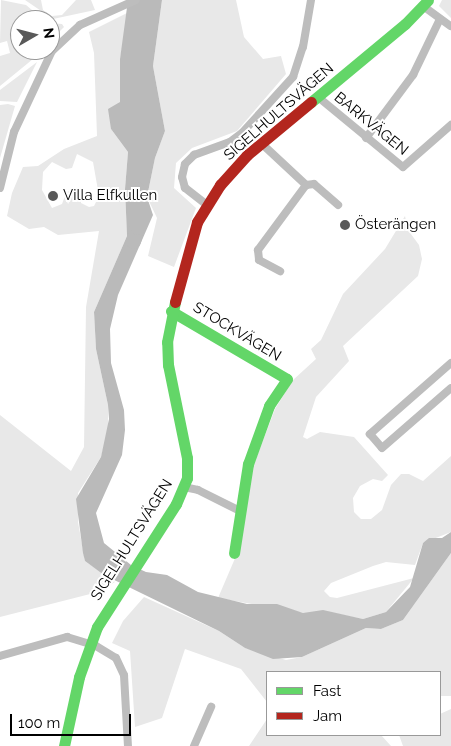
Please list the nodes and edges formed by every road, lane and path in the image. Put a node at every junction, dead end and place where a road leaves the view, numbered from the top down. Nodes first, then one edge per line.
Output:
1 (136, 0) edge
2 (311, 0) edge
3 (425, 3) edge
4 (440, 19) junction
5 (451, 26) edge
6 (318, 98) junction
7 (451, 125) edge
8 (366, 138) junction
9 (261, 143) junction
10 (306, 185) junction
11 (0, 188) edge
12 (207, 205) junction
13 (338, 205) dead end
14 (280, 271) dead end
15 (171, 311) junction
16 (451, 363) edge
17 (451, 388) edge
18 (184, 487) junction
19 (242, 512) junction
20 (234, 553) dead end
21 (90, 644) junction
22 (0, 656) edge
23 (211, 708) dead end
24 (64, 746) edge
25 (128, 746) edge
26 (194, 746) edge

1 - 11 street
2 - 12 street
3 - 4 street
3 - 6 street, SIGELHULTSVÄGEN
4 - 5 street
4 - 8 street
6 - 8 street, BARKVÄGEN
6 - 9 street, SIGELHULTSVÄGEN
7 - 8 street, BARKVÄGEN
9 - 10 street
9 - 12 street, SIGELHULTSVÄGEN
10 - 13 street
10 - 14 street
12 - 15 street, SIGELHULTSVÄGEN
15 - 18 street, SIGELHULTSVÄGEN
15 - 19 street, STOCKVÄGEN
16 - 17 street
18 - 19 street
18 - 21 street, SIGELHULTSVÄGEN
19 - 20 street
21 - 22 street
21 - 24 street, SIGELHULTSVÄGEN
21 - 25 street
23 - 26 street

